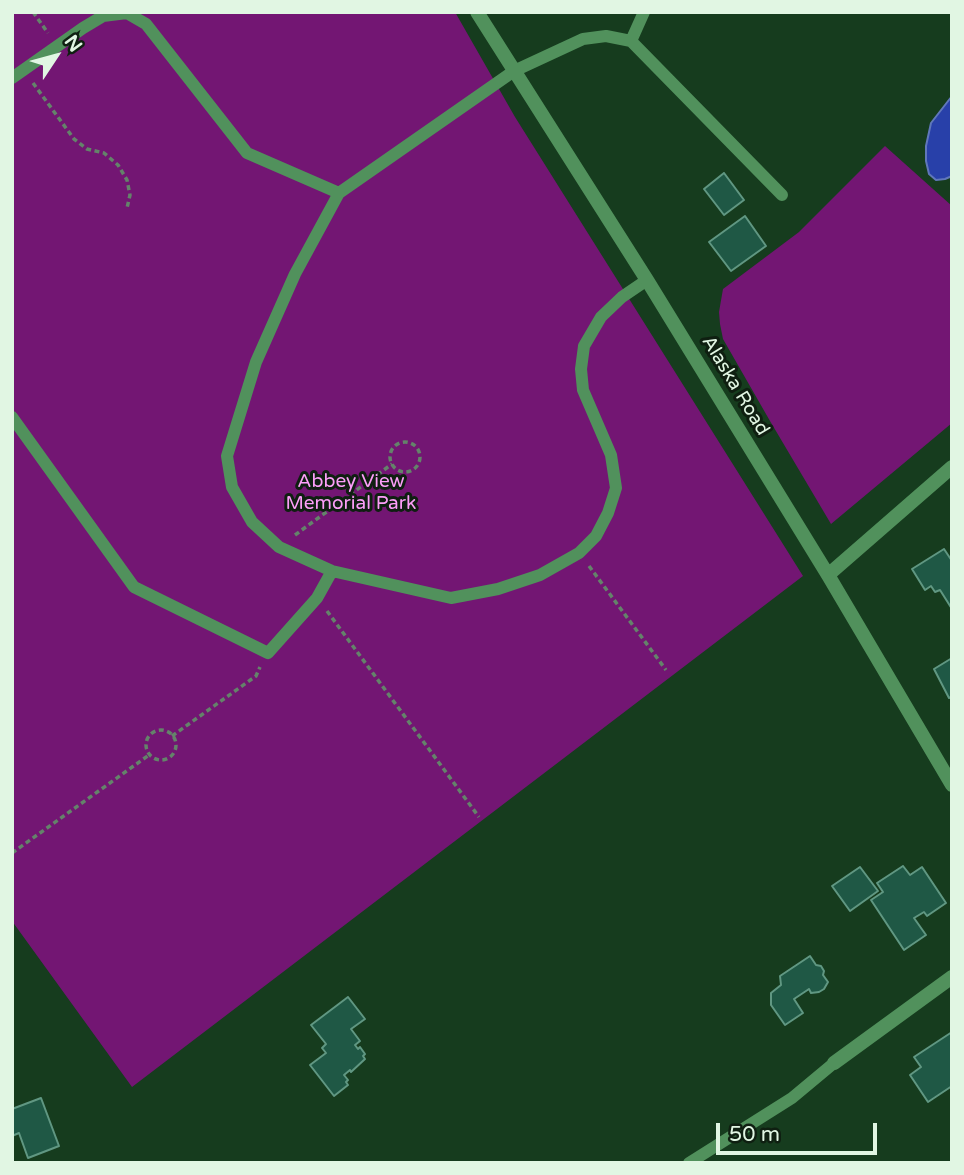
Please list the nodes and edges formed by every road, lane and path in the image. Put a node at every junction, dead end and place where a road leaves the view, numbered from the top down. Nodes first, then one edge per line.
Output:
1 (33, 12) edge
2 (477, 12) edge
3 (644, 12) edge
4 (631, 41) junction
5 (57, 46) junction
6 (23, 70) junction
7 (514, 71) junction
8 (12, 78) edge
9 (340, 194) junction
10 (782, 195) dead end
11 (127, 208) dead end
12 (648, 280) junction
13 (12, 417) edge
14 (392, 464) junction
15 (952, 467) edge
16 (279, 547) junction
17 (579, 553) junction
18 (332, 571) junction
19 (828, 575) junction
20 (317, 598) junction
21 (268, 653) junction
22 (666, 670) dead end
23 (173, 736) junction
24 (149, 755) junction
25 (952, 785) edge
26 (479, 817) dead end
27 (12, 853) edge
28 (952, 977) edge
29 (834, 1063) joint
30 (689, 1163) edge

1 - 5 path
2 - 7 street, Alaska Road
3 - 4 lane
4 - 7 lane
4 - 10 lane
5 - 6 lane
5 - 9 lane
6 - 8 lane
6 - 11 path
7 - 9 lane
7 - 12 street, Alaska Road
9 - 16 lane
12 - 17 lane
12 - 19 street, Alaska Road
13 - 21 lane
14 - 14 path
14 - 16 path
15 - 19 street
16 - 18 lane
17 - 18 lane
17 - 22 path
18 - 20 lane
19 - 25 street, Alaska Road
20 - 21 lane
20 - 26 path
21 - 23 path
23 - 24 path
23 - 24 path
24 - 27 path
28 - 29 street
29 - 30 lane

